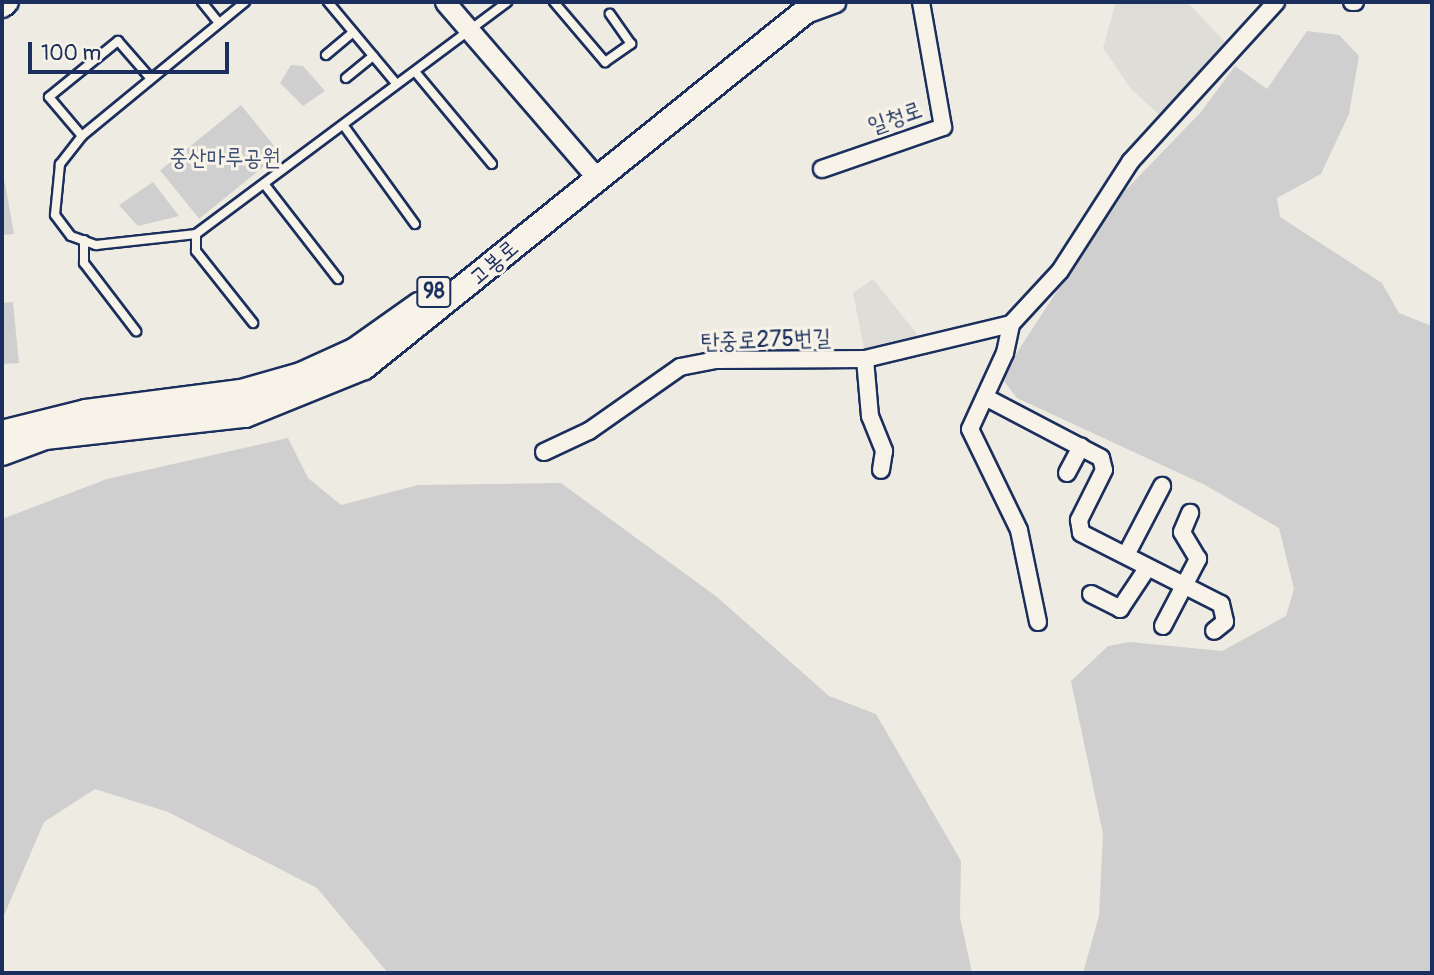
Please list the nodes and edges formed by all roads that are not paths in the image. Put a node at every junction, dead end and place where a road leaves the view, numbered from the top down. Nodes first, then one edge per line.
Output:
1 (7, 2) edge
2 (202, 2) edge
3 (245, 2) edge
4 (328, 2) edge
5 (445, 2) edge
6 (507, 2) edge
7 (554, 2) edge
8 (835, 2) edge
9 (921, 2) edge
10 (1276, 2) edge
11 (807, 5) edge
12 (2, 6) edge
13 (610, 14) dead end
14 (219, 23) junction
15 (471, 31) junction
16 (353, 32) junction
17 (326, 55) dead end
18 (373, 56) junction
19 (417, 74) junction
20 (346, 78) dead end
21 (151, 79) junction
22 (394, 81) junction
23 (344, 125) junction
24 (82, 136) junction
25 (492, 164) dead end
26 (822, 169) dead end
27 (591, 171) junction
28 (265, 185) junction
29 (415, 224) dead end
30 (196, 234) junction
31 (84, 240) junction
32 (338, 279) dead end
33 (253, 323) dead end
34 (1011, 324) junction
35 (136, 331) dead end
36 (865, 359) junction
37 (985, 397) junction
38 (2, 433) edge
39 (1081, 447) junction
40 (544, 452) dead end
41 (2, 453) edge
42 (881, 470) dead end
43 (1067, 473) dead end
44 (1162, 486) dead end
45 (1190, 513) dead end
46 (1126, 555) junction
47 (1148, 567) junction
48 (1184, 585) junction
49 (1091, 594) dead end
50 (1038, 622) dead end
51 (1163, 626) dead end
52 (1214, 631) dead end

1 - 12 main road
2 - 14 lane
3 - 14 lane
4 - 16 lane
5 - 15 street
6 - 15 lane
7 - 13 lane
8 - 11 street
9 - 26 street, 일청로
10 - 34 street
11 - 27 main road, 고봉로 / 98
14 - 21 lane
15 - 19 lane
15 - 27 street
16 - 17 lane
16 - 18 lane
18 - 20 lane
18 - 22 lane
19 - 22 lane
19 - 25 lane
21 - 24 lane
21 - 24 lane
22 - 23 lane
23 - 28 lane
23 - 29 lane
24 - 31 lane
27 - 38 main road, 고봉로 / 98
27 - 41 main road, 고봉로 / 98
28 - 30 lane
28 - 32 lane
30 - 31 lane
30 - 33 lane
31 - 35 lane
34 - 36 street, 탄중로275번길
34 - 37 street
36 - 40 street, 탄중로275번길
36 - 42 street
37 - 39 street
37 - 50 street
39 - 43 street
39 - 46 street
44 - 46 street
45 - 48 street
46 - 47 street
47 - 48 street
47 - 49 street
48 - 51 street
48 - 52 street

